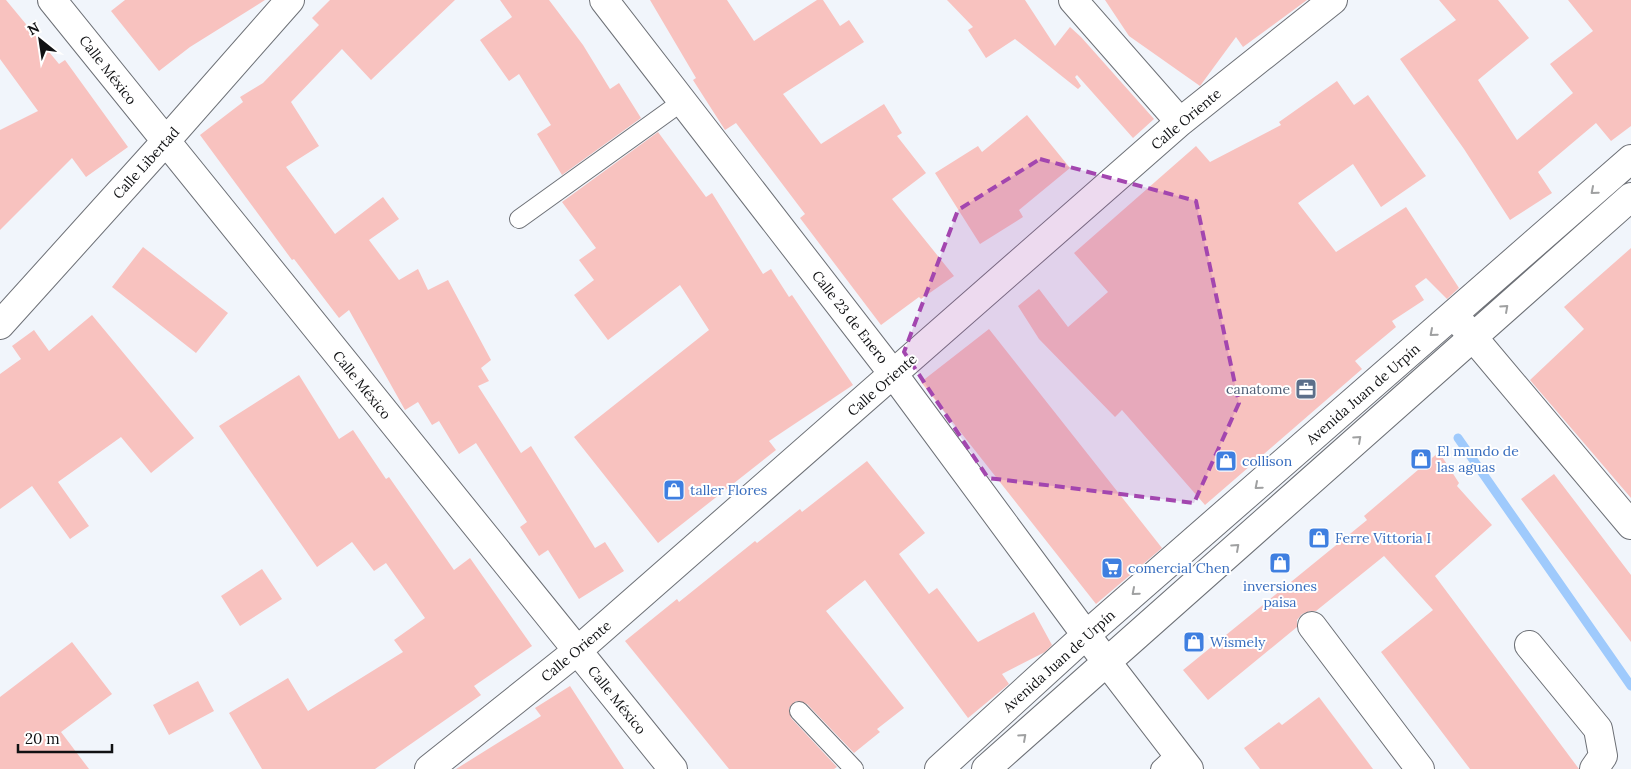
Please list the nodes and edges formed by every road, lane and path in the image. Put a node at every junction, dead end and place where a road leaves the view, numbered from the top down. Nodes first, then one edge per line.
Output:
1 (52, 0) edge
2 (290, 0) edge
3 (604, 0) edge
4 (1073, 0) edge
5 (1333, 0) edge
6 (683, 101) junction
7 (1180, 122) junction
8 (165, 142) junction
9 (1631, 159) edge
10 (1631, 197) edge
11 (519, 219) dead end
12 (1454, 316) junction
13 (0, 325) edge
14 (1473, 336) junction
15 (894, 375) junction
16 (1631, 525) edge
17 (1312, 626) dead end
18 (1086, 634) junction
19 (1529, 644) dead end
20 (577, 651) junction
21 (1108, 662) junction
22 (799, 711) dead end
23 (1175, 764) edge
24 (429, 769) edge
25 (673, 769) edge
26 (854, 769) edge
27 (939, 769) edge
28 (986, 769) edge
29 (1420, 769) edge
30 (1594, 769) edge

1 - 8 street, Calle México
2 - 8 street, Calle Libertad
3 - 6 street, Calle 23 de Enero
4 - 7 street
5 - 7 street, Calle Oriente
6 - 11 lane
6 - 15 street, Calle 23 de Enero
7 - 15 street, Calle Oriente
8 - 13 street, Calle Libertad
8 - 20 street, Calle México
9 -> 12 street, Avenida Juan de Urpín
14 -> 10 street
12 - 14 street
12 -> 18 street, Avenida Juan de Urpín
14 - 16 street
21 -> 14 street
15 - 18 street, Calle 23 de Enero
15 - 20 street, Calle Oriente
17 - 29 street
18 - 21 street, Calle 23 de Enero
18 - 27 street, Avenida Juan de Urpín
19 - 30 street
20 - 24 street, Calle Oriente
20 - 25 street, Calle México
21 - 23 street
28 -> 21 street
22 - 26 lane

